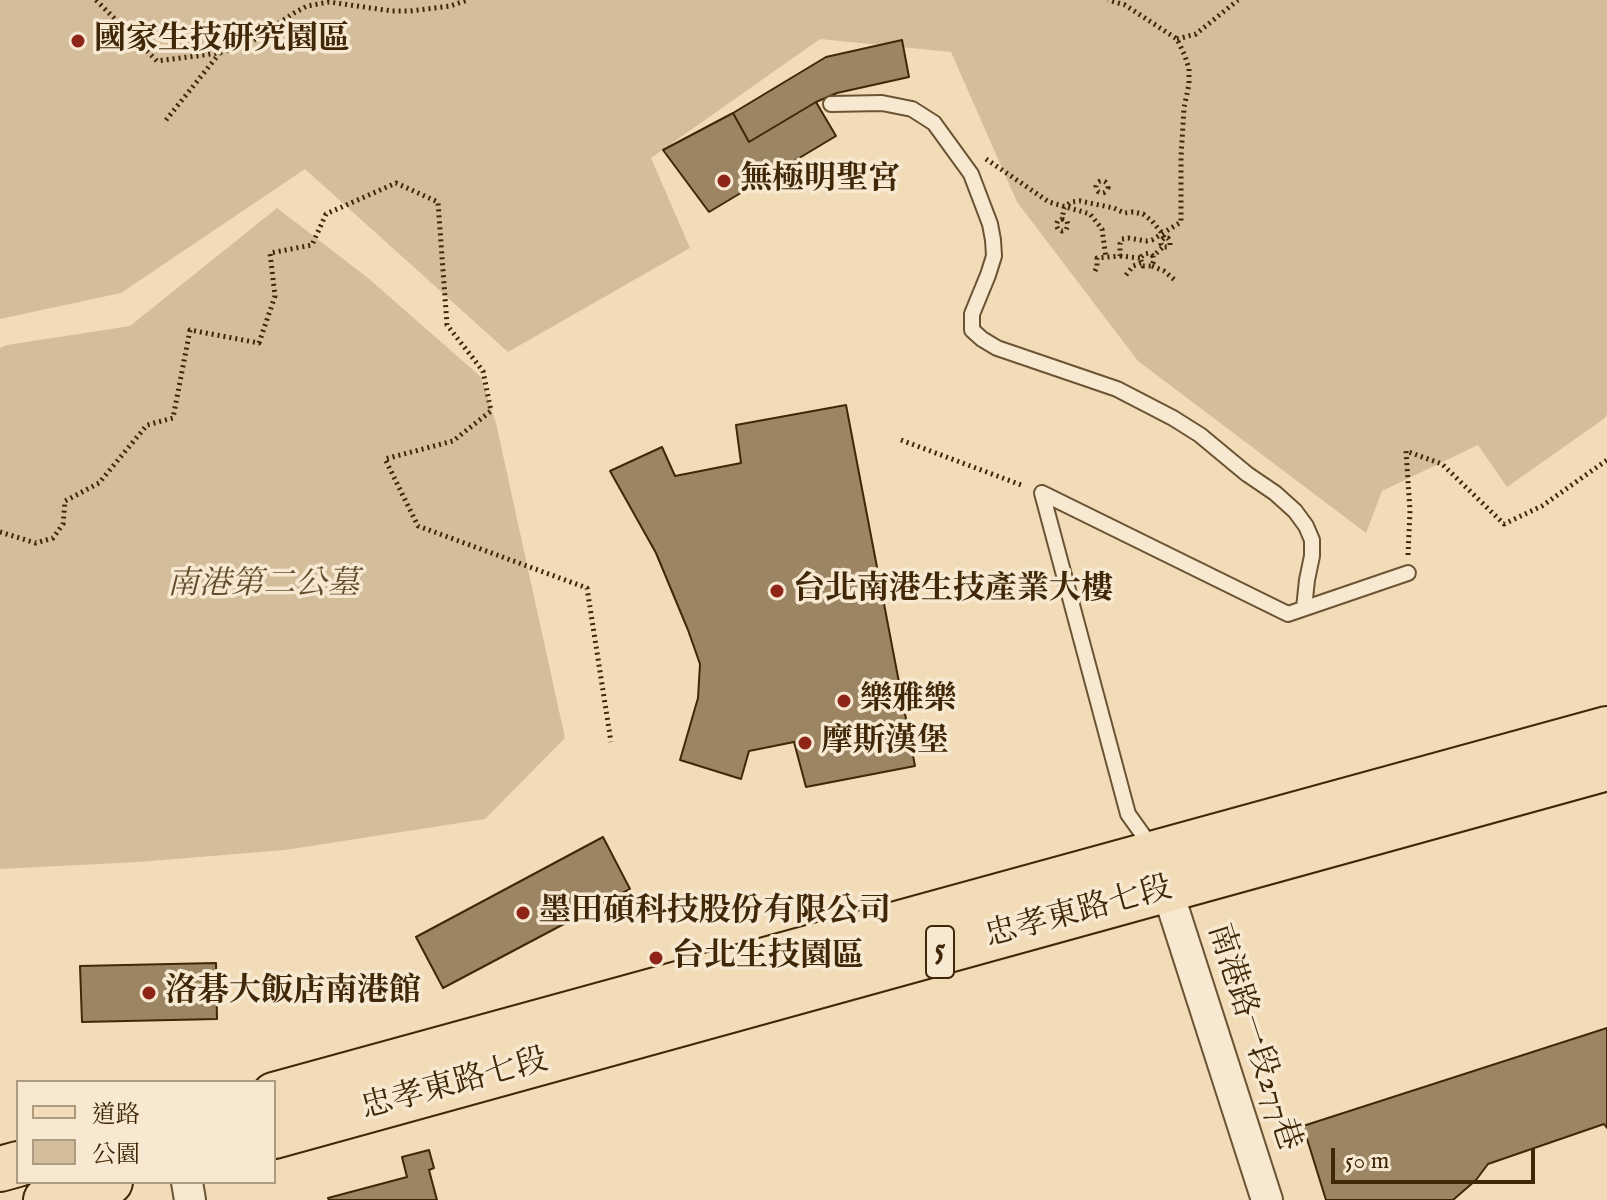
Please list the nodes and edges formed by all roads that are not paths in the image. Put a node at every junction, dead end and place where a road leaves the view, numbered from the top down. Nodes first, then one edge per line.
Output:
1 (831, 104) dead end
2 (1408, 573) road end
3 (1304, 608) junction
4 (1607, 729) edge
5 (1607, 768) edge
6 (1161, 871) junction
7 (276, 1094) edge
8 (276, 1135) edge
9 (103, 1184) edge
10 (46, 1200) edge
11 (1267, 1200) edge

1 - 3 lane
2 - 3 lane
3 - 6 lane
4 - 6 main road, 忠孝東路七段 / 5
5 - 6 main road, 忠孝東路七段 / 5
6 - 7 main road, 忠孝東路七段 / 5
6 - 8 main road, 忠孝東路七段 / 5
6 - 11 street, 南港路一段277巷
9 - 10 main road

